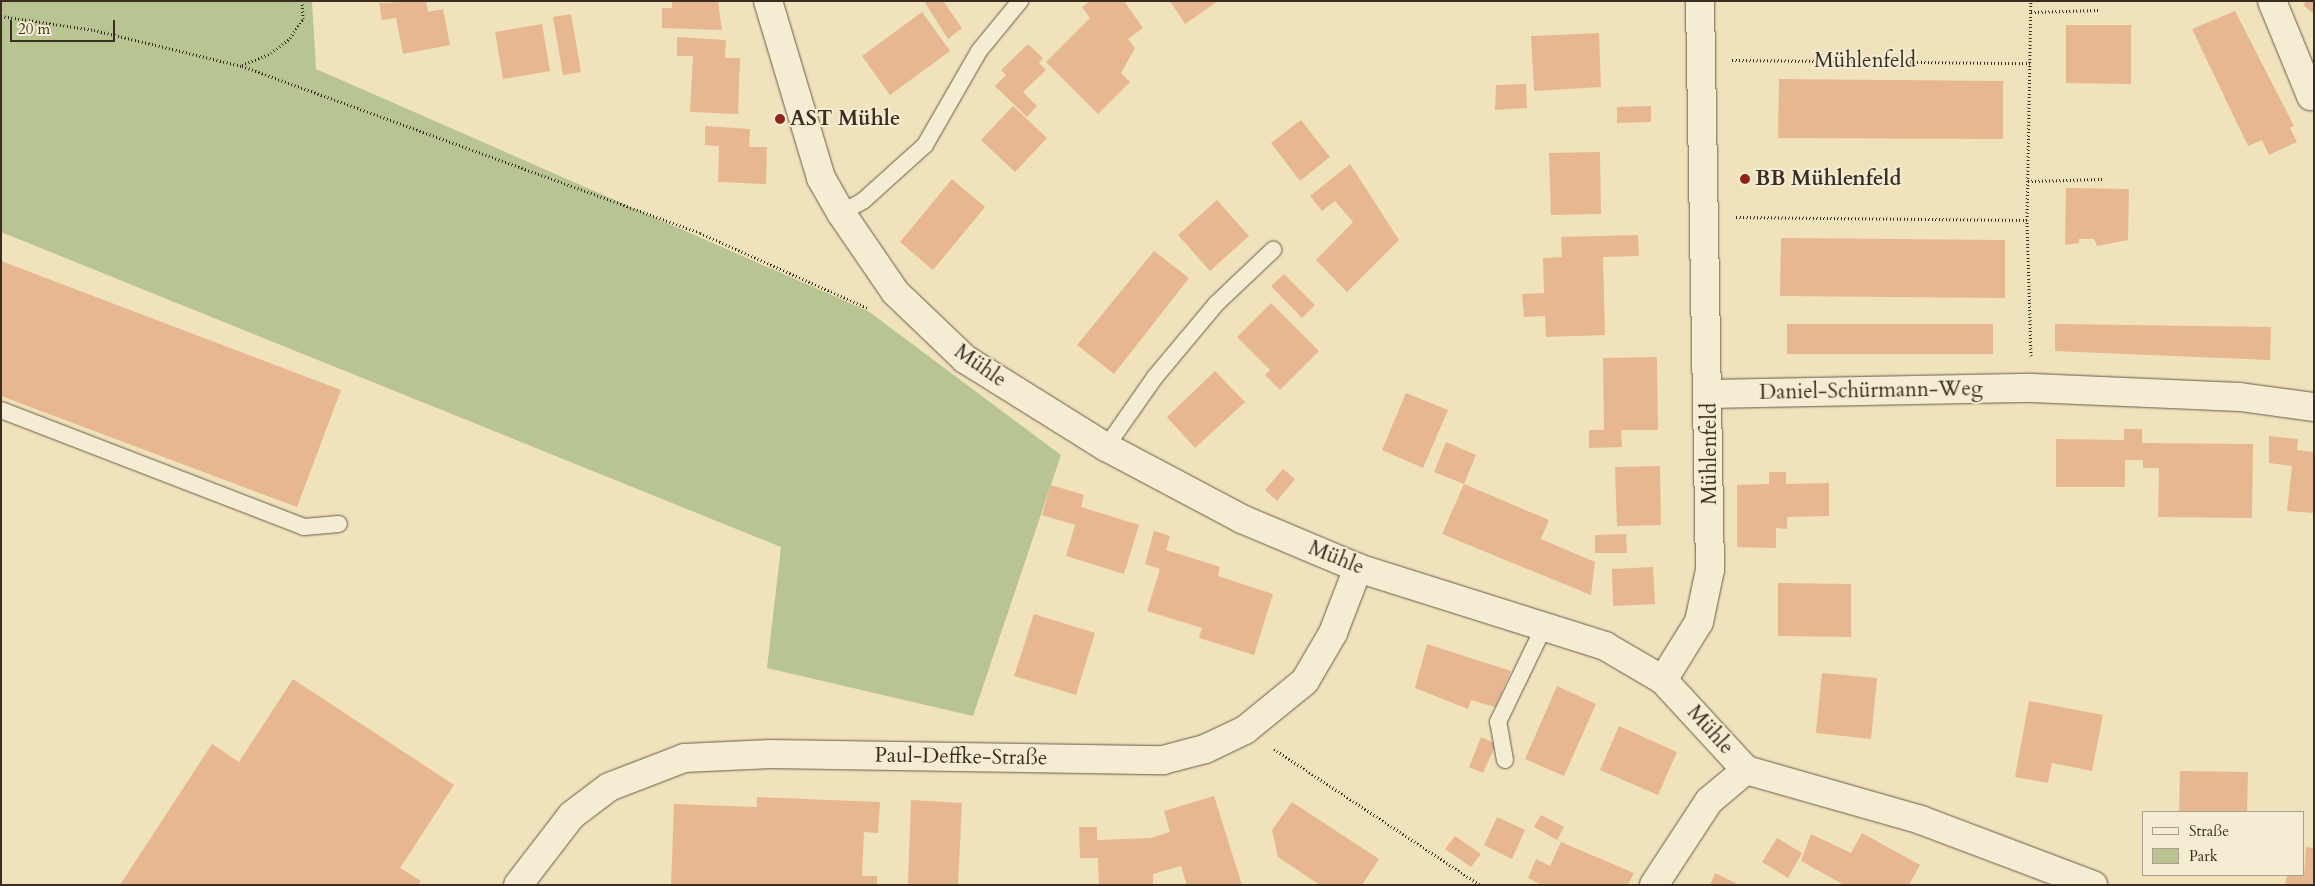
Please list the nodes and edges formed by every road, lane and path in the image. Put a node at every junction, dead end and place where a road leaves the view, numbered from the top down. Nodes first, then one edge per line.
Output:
1 (302, 1) edge
2 (768, 1) edge
3 (1020, 1) edge
4 (1700, 1) edge
5 (2031, 1) edge
6 (2272, 1) edge
7 (2099, 10) dead end
8 (2031, 12) junction
9 (1, 16) edge
10 (1699, 60) junction
11 (2031, 63) junction
12 (242, 66) junction
13 (2311, 96) dead end
14 (2103, 179) dead end
15 (2028, 181) junction
16 (841, 213) junction
17 (1705, 217) junction
18 (2028, 220) junction
19 (1273, 250) dead end
20 (895, 292) junction
21 (2032, 388) junction
22 (1709, 394) junction
23 (2314, 407) edge
24 (1, 410) edge
25 (1106, 447) junction
26 (339, 524) dead end
27 (1358, 568) junction
28 (1544, 627) junction
29 (1663, 680) junction
30 (1245, 730) junction
31 (1505, 760) dead end
32 (1746, 770) junction
33 (518, 885) edge
34 (1480, 885) edge
35 (1654, 885) edge
36 (2093, 885) edge

1 - 12 path
2 - 16 street, Mühle
3 - 16 lane
4 - 10 street, Mühlenfeld
5 - 8 path
6 - 13 street
7 - 8 path
8 - 11 path
9 - 12 path
10 - 11 path, Mühlenfeld
10 - 17 street, Mühlenfeld
11 - 15 path
12 - 20 path
14 - 15 path
15 - 18 path
16 - 20 street, Mühle
17 - 18 path
17 - 22 street, Mühlenfeld
18 - 21 path
19 - 25 lane
20 - 25 street, Mühle
21 - 22 street, Daniel-Schürmann-Weg
21 - 23 street, Daniel-Schürmann-Weg
22 - 29 street, Mühlenfeld
24 - 26 lane
25 - 27 street, Mühle
27 - 28 street, Mühle
27 - 30 street, Paul-Deffke-Straße
28 - 29 street, Mühle
28 - 31 lane
29 - 32 street, Mühle
30 - 33 street, Paul-Deffke-Straße
30 - 34 path
32 - 35 street
32 - 36 street, Mühle

